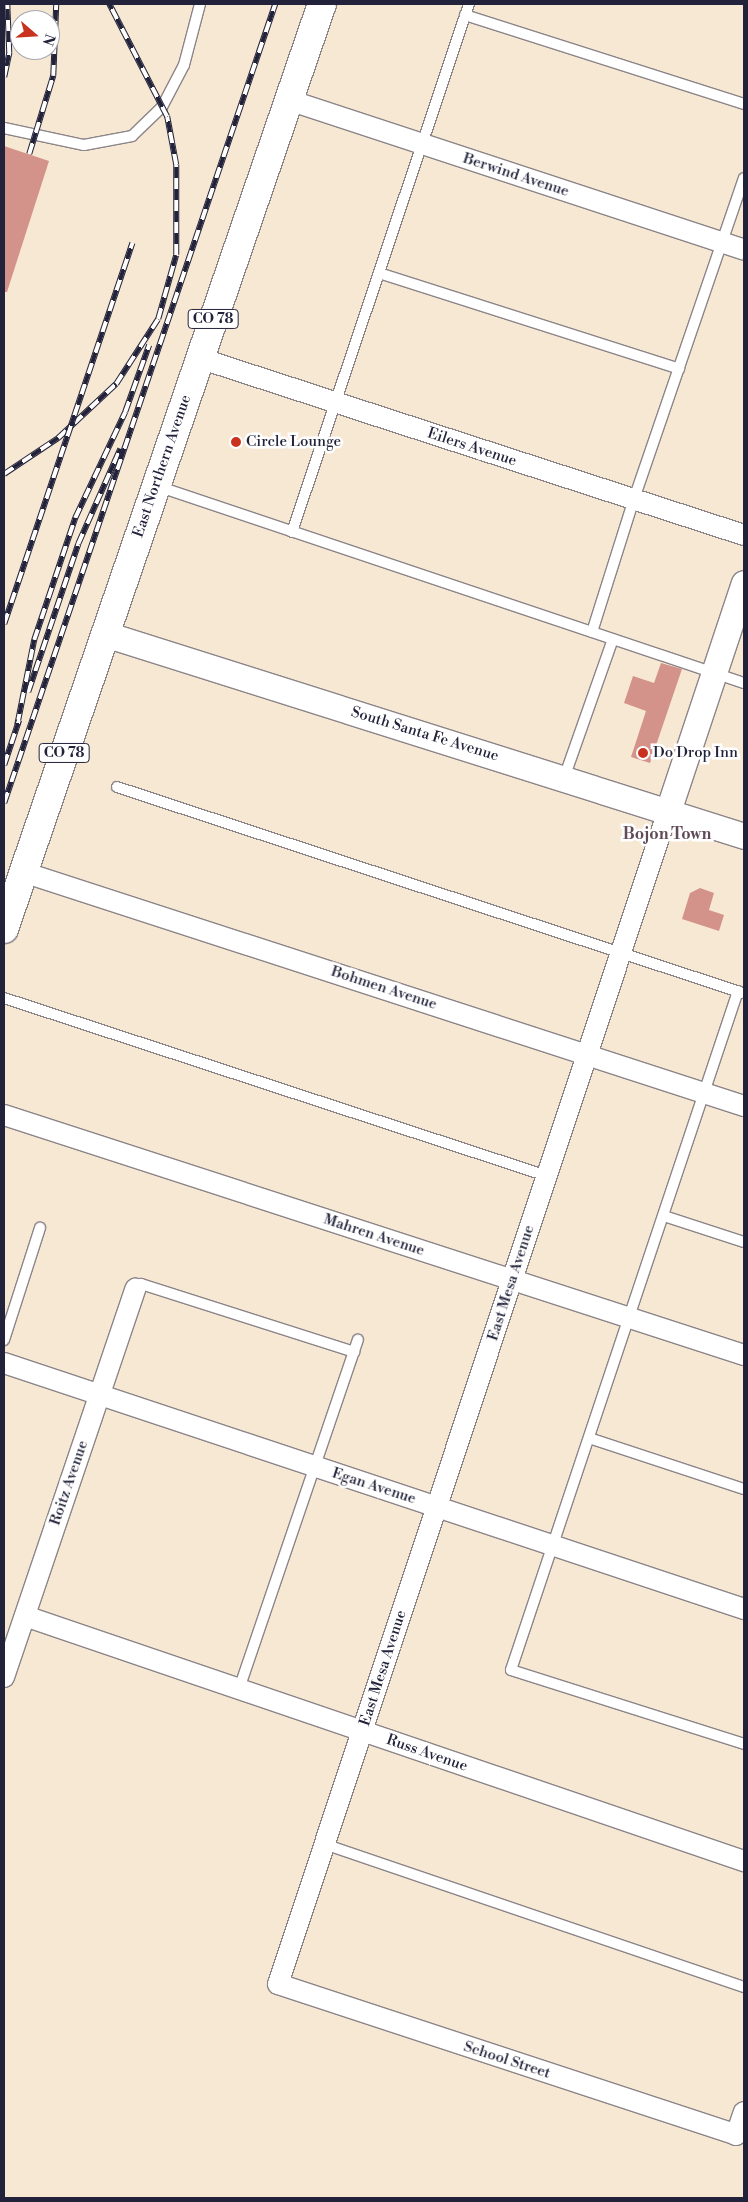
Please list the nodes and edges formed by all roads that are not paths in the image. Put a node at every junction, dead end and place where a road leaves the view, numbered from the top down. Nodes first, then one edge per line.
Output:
1 (200, 4) edge
2 (322, 4) edge
3 (469, 4) edge
4 (465, 15) junction
5 (288, 100) junction
6 (744, 104) edge
7 (4, 128) edge
8 (422, 144) junction
9 (744, 178) edge
10 (722, 242) junction
11 (744, 250) edge
12 (379, 274) junction
13 (200, 358) junction
14 (679, 369) junction
15 (336, 402) junction
16 (156, 486) junction
17 (634, 499) junction
18 (292, 532) junction
19 (744, 535) edge
20 (744, 582) edge
21 (592, 632) junction
22 (105, 634) junction
23 (613, 639) junction
24 (714, 673) junction
25 (744, 683) edge
26 (564, 778) junction
27 (117, 787) dead end
28 (668, 811) junction
29 (744, 836) edge
30 (23, 872) junction
31 (4, 929) edge
32 (621, 953) junction
33 (741, 992) edge
34 (4, 998) edge
35 (588, 1053) junction
36 (706, 1093) junction
37 (744, 1106) edge
38 (4, 1115) edge
39 (547, 1176) junction
40 (664, 1216) junction
41 (40, 1228) dead end
42 (744, 1242) edge
43 (512, 1280) junction
44 (135, 1290) joint
45 (630, 1318) junction
46 (4, 1340) edge
47 (358, 1340) dead end
48 (354, 1352) junction
49 (744, 1355) edge
50 (4, 1363) edge
51 (99, 1395) junction
52 (589, 1438) junction
53 (315, 1466) junction
54 (744, 1489) edge
55 (437, 1507) junction
56 (553, 1546) junction
57 (744, 1609) edge
58 (25, 1616) junction
59 (4, 1677) edge
60 (239, 1689) junction
61 (362, 1731) junction
62 (744, 1744) edge
63 (324, 1844) junction
64 (744, 1862) edge
65 (278, 1984) joint
66 (744, 1987) edge
67 (744, 2112) edge

1 - 7 lane
2 - 5 main road, East Northern Avenue / CO 78
3 - 4 lane
4 - 6 lane
4 - 8 lane
5 - 8 street, Berwind Avenue
5 - 13 main road, East Northern Avenue / CO 78
8 - 10 street, Berwind Avenue
8 - 12 lane
9 - 10 lane
10 - 11 street, Berwind Avenue
10 - 14 lane
12 - 14 lane
12 - 15 lane
13 - 15 street, Eilers Avenue
13 - 16 main road, East Northern Avenue / CO 78
14 - 17 lane
15 - 17 street, Eilers Avenue
15 - 18 lane
16 - 18 lane
16 - 22 main road, East Northern Avenue / CO 78
17 - 19 street, Eilers Avenue
17 - 21 lane
18 - 21 lane
20 - 24 street, East Mesa Avenue
21 - 23 lane
22 - 26 street, South Santa Fe Avenue
22 - 30 main road, East Northern Avenue / CO 78
23 - 24 lane
23 - 26 lane
24 - 25 lane
24 - 28 street, East Mesa Avenue
26 - 28 street, South Santa Fe Avenue
27 - 32 lane
28 - 29 street, South Santa Fe Avenue
28 - 32 street, East Mesa Avenue
30 - 31 main road, East Northern Avenue / CO 78
30 - 35 street, Bohmen Avenue
32 - 33 lane
32 - 35 street, East Mesa Avenue
33 - 36 lane
34 - 39 lane
35 - 36 street, Bohmen Avenue
35 - 39 street, East Mesa Avenue
36 - 37 street, Bohmen Avenue
36 - 40 lane
38 - 43 street, Mahren Avenue
39 - 43 street, East Mesa Avenue
40 - 42 lane
40 - 45 lane
41 - 46 lane
43 - 45 street, Mahren Avenue
43 - 55 street, East Mesa Avenue
44 - 48 lane
44 - 51 street, Roitz Avenue
45 - 49 street, Mahren Avenue
45 - 52 lane
47 - 48 lane
48 - 53 lane
50 - 51 street, Egan Avenue
51 - 53 street, Egan Avenue
51 - 58 street, Roitz Avenue
52 - 54 lane
52 - 56 lane
53 - 55 street, Egan Avenue
53 - 60 lane
55 - 56 street, Egan Avenue
55 - 61 street, East Mesa Avenue
56 - 57 street, Egan Avenue
56 - 62 lane
58 - 59 street, Roitz Avenue
58 - 60 street, Russ Avenue
60 - 61 street, Russ Avenue
61 - 63 street, East Mesa Avenue
61 - 64 street, Russ Avenue
63 - 65 street, East Mesa Avenue
63 - 66 lane
65 - 67 street, School Street

